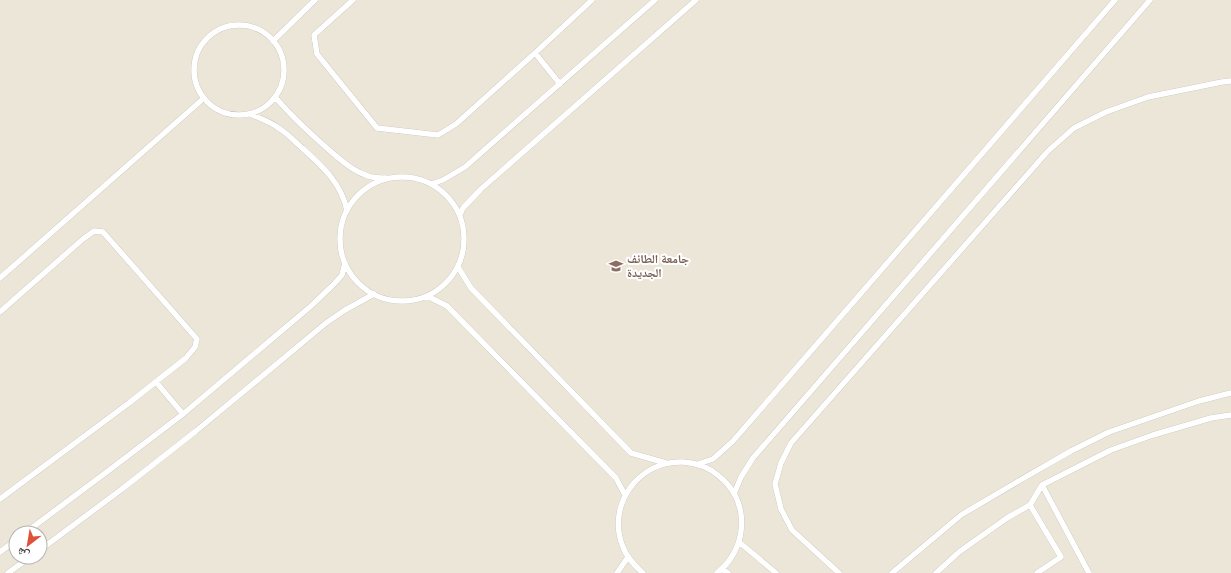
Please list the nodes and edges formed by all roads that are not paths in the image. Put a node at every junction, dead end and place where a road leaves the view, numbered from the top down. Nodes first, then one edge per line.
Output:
1 (315, 0) edge
2 (354, 0) edge
3 (592, 0) edge
4 (655, 0) edge
5 (696, 0) edge
6 (1115, 0) edge
7 (1150, 0) edge
8 (273, 41) junction
9 (535, 54) junction
10 (1231, 81) edge
11 (560, 84) junction
12 (204, 98) junction
13 (276, 98) junction
14 (250, 114) junction
15 (388, 179) junction
16 (431, 184) junction
17 (347, 211) junction
18 (460, 215) junction
19 (346, 263) junction
20 (458, 267) junction
21 (0, 278) edge
22 (374, 294) junction
23 (427, 296) junction
24 (0, 312) edge
25 (156, 382) junction
26 (1231, 393) edge
27 (182, 414) junction
28 (1231, 415) edge
29 (666, 463) junction
30 (698, 464) junction
31 (1042, 485) junction
32 (734, 494) junction
33 (625, 495) junction
34 (0, 499) edge
35 (1030, 506) junction
36 (36, 525) edge
37 (739, 542) junction
38 (48, 544) edge
39 (628, 557) junction
40 (19, 565) edge
41 (722, 569) junction
42 (8, 573) edge
43 (617, 573) edge
44 (643, 573) edge
45 (717, 573) edge
46 (728, 573) edge
47 (776, 573) edge
48 (839, 573) edge
49 (892, 573) edge
50 (936, 573) edge
51 (1038, 573) edge
52 (1089, 573) edge

1 - 8 lane
2 - 9 lane
3 - 9 lane
4 - 11 lane
5 - 18 lane
6 - 30 lane
7 - 32 lane
8 - 12 lane
8 - 13 lane
9 - 11 lane
10 - 48 lane
11 - 16 lane
12 - 14 lane
12 - 21 lane
13 - 14 lane
13 - 15 lane
14 - 17 lane
15 - 16 lane
15 - 17 lane
16 - 18 lane
17 - 19 lane
18 - 20 lane
19 - 22 lane
19 - 27 lane
20 - 23 lane
20 - 29 lane
22 - 23 lane
22 - 38 lane
23 - 33 lane
24 - 25 lane
25 - 27 lane
25 - 34 lane
26 - 49 lane
27 - 36 lane
28 - 31 lane
29 - 30 lane
29 - 33 lane
30 - 32 lane
31 - 35 lane
31 - 52 lane
32 - 37 lane
33 - 39 lane
35 - 50 lane
35 - 51 lane
37 - 41 lane
37 - 47 lane
39 - 43 lane
39 - 44 lane
40 - 42 lane
41 - 45 lane
41 - 46 lane

